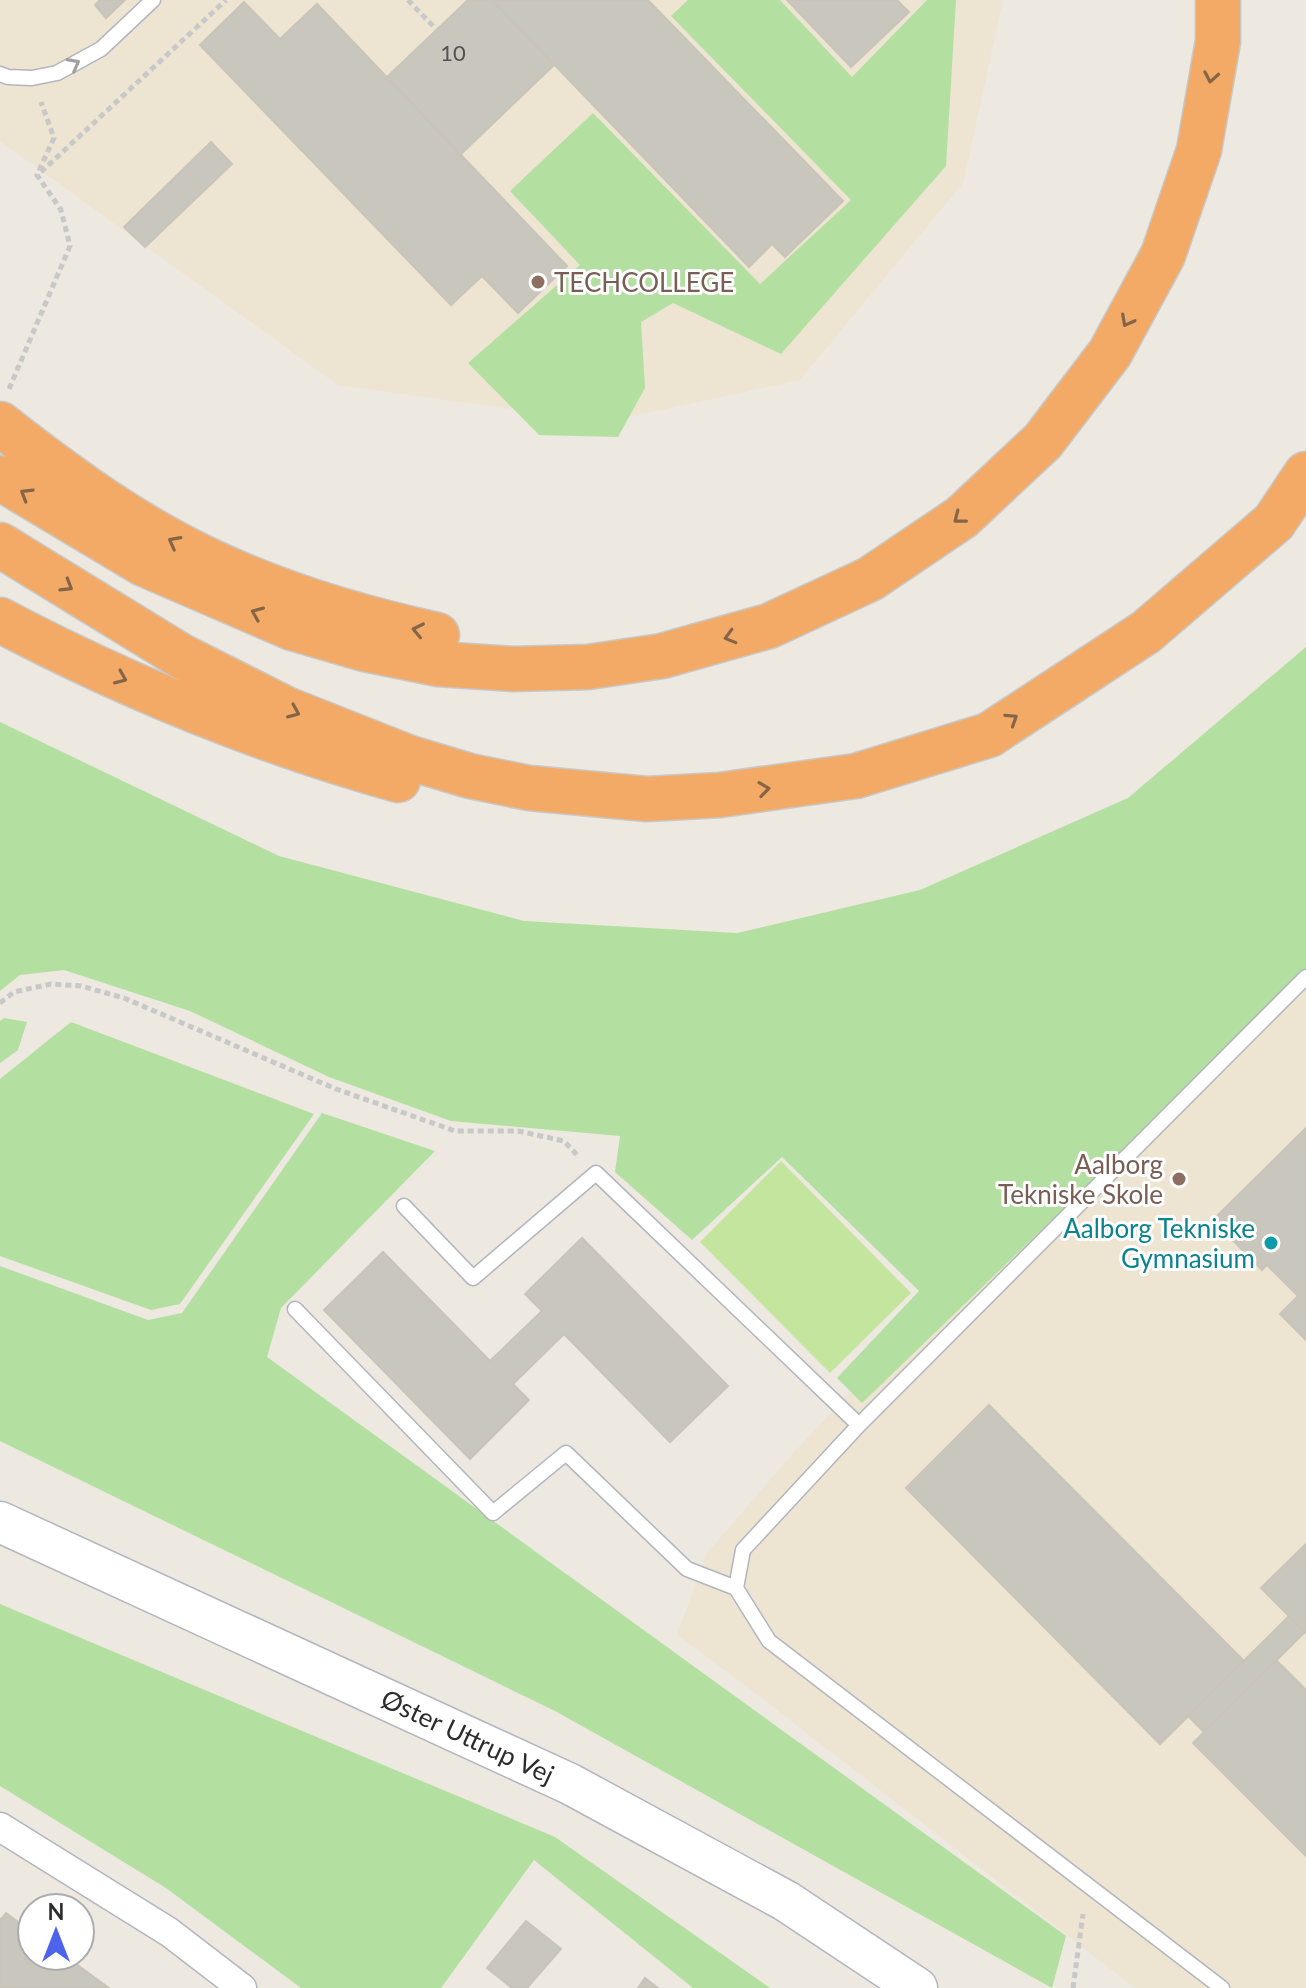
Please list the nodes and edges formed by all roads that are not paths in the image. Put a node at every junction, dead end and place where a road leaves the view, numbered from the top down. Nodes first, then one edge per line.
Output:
1 (153, 0) edge
2 (1218, 0) edge
3 (0, 74) edge
4 (3, 410) edge
5 (1306, 474) edge
6 (0, 478) edge
7 (0, 545) edge
8 (0, 620) edge
9 (662, 656) junction
10 (720, 795) junction
11 (1306, 977) edge
12 (404, 1206) dead end
13 (295, 1309) dead end
14 (859, 1425) junction
15 (0, 1522) edge
16 (736, 1588) junction
17 (0, 1827) edge
18 (242, 1988) edge
19 (917, 1988) edge
20 (1222, 1988) edge

3 -> 1 lane
2 -> 9 highway
9 -> 4 highway
10 -> 5 highway
9 -> 6 highway
7 -> 10 highway
8 -> 10 highway
11 - 14 lane
12 - 14 lane
13 - 16 lane
14 - 16 lane
15 - 19 street, Øster Uttrup Vej
16 - 20 lane
17 - 18 street

